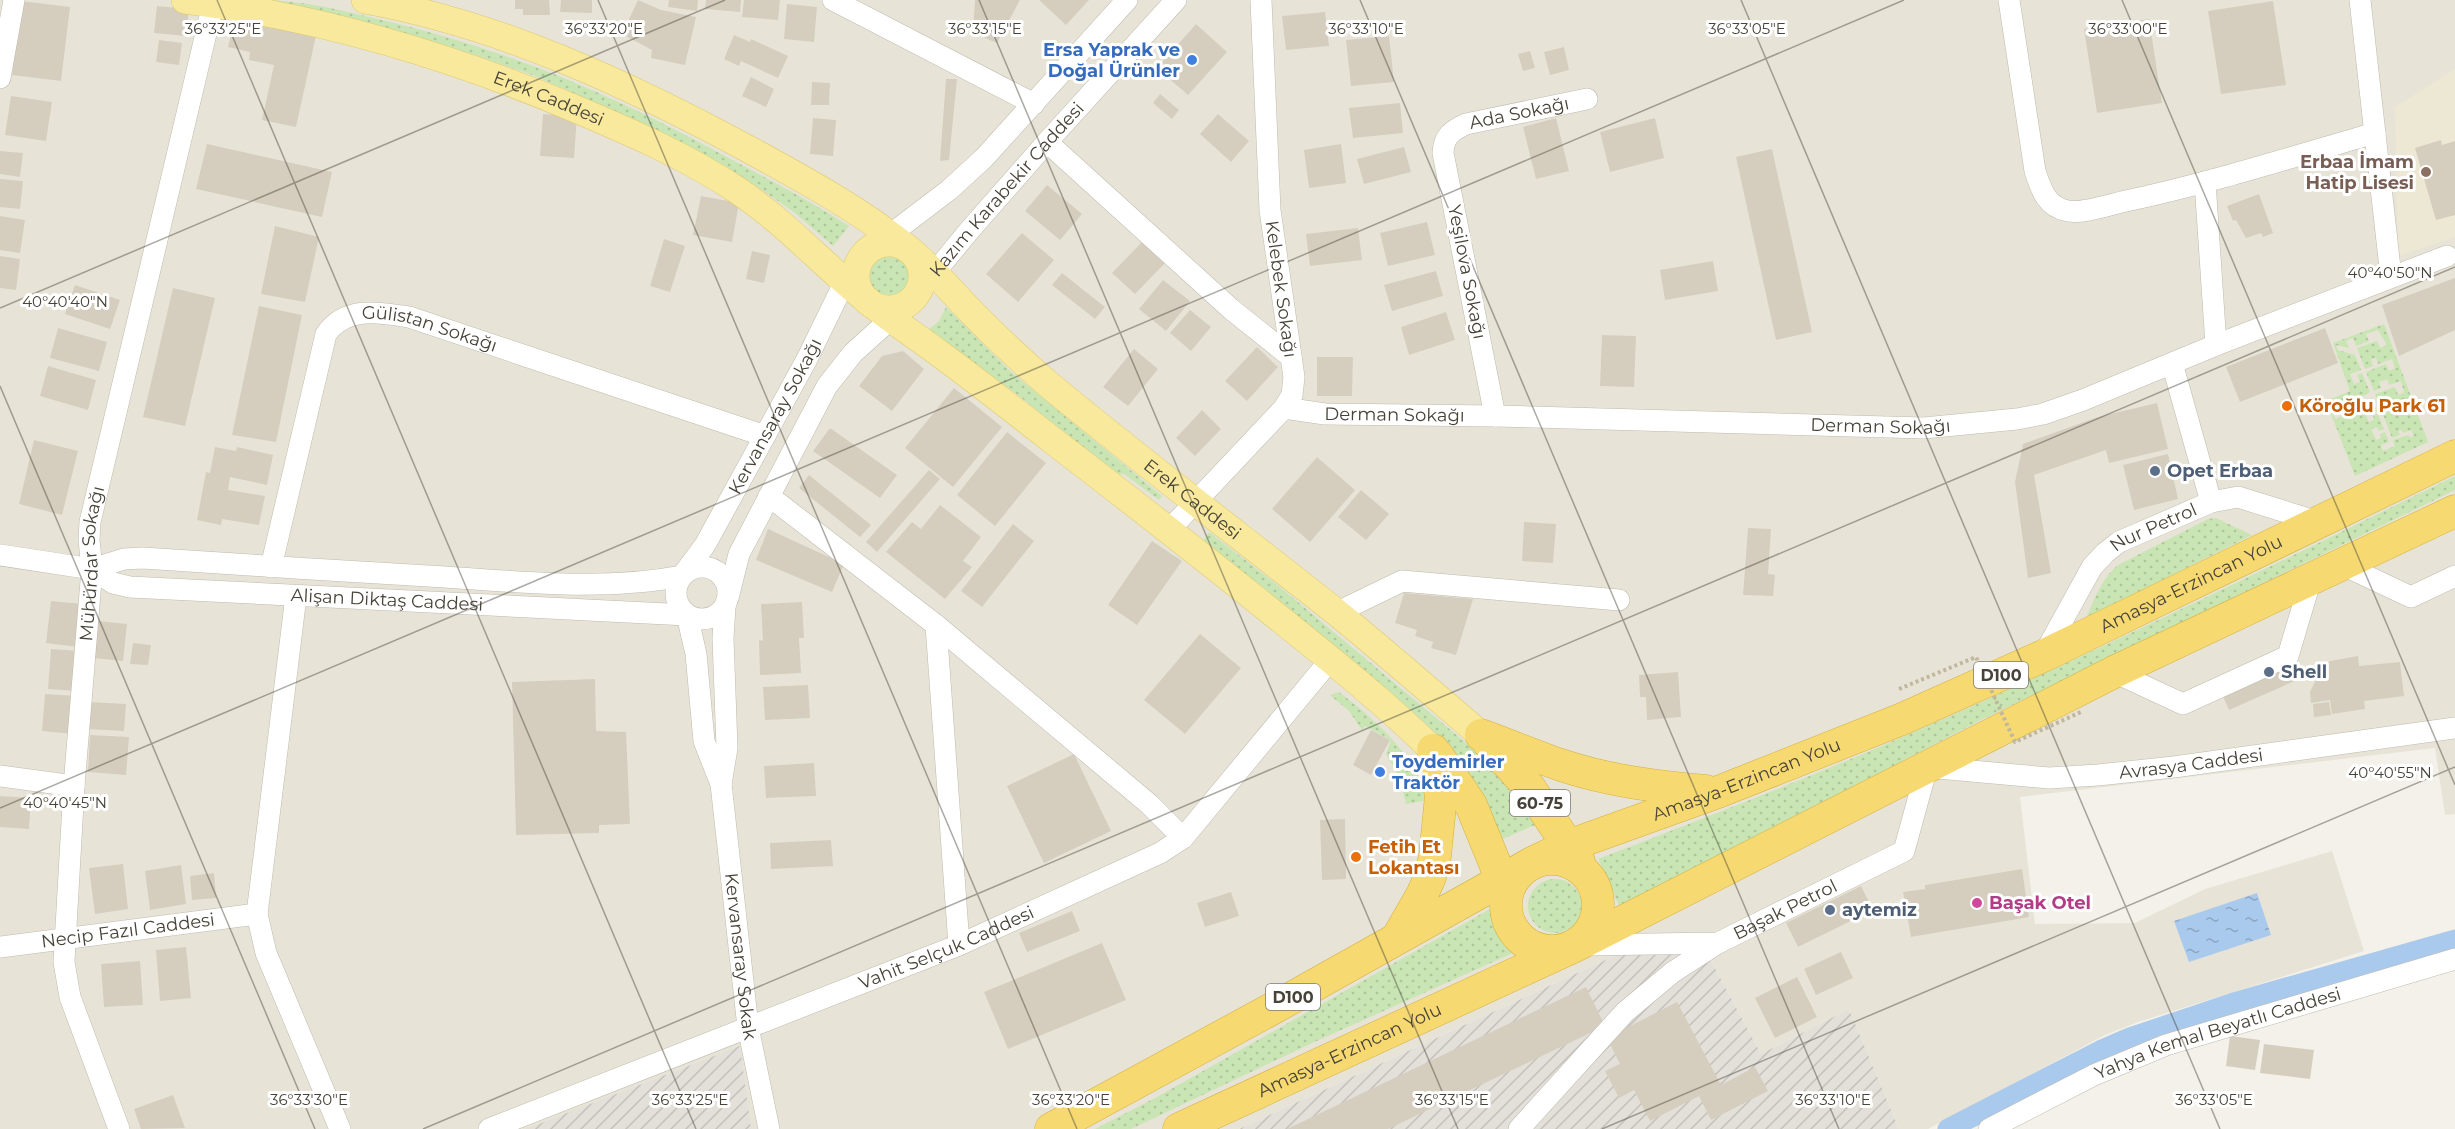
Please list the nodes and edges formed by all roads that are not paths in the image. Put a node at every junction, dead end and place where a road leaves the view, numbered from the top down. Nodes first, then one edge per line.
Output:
1 (14, 0) edge
2 (185, 0) edge
3 (365, 0) edge
4 (833, 0) edge
5 (1127, 0) edge
6 (1176, 0) edge
7 (1262, 0) edge
8 (2009, 0) edge
9 (2360, 0) edge
10 (213, 4) junction
11 (444, 9) edge
12 (0, 78) edge
13 (1587, 99) dead end
14 (1034, 104) junction
15 (1452, 130) joint
16 (2375, 133) junction
17 (1047, 142) junction
18 (2205, 182) junction
19 (889, 234) junction
20 (866, 253) junction
21 (914, 253) junction
22 (2447, 256) dead end
23 (935, 273) junction
24 (2391, 277) junction
25 (845, 281) junction
26 (913, 299) junction
27 (866, 300) junction
28 (892, 319) junction
29 (2216, 345) junction
30 (1291, 357) junction
31 (2172, 363) junction
32 (1284, 408) junction
33 (1495, 416) junction
34 (765, 436) junction
35 (2455, 456) edge
36 (769, 496) junction
37 (2211, 502) junction
38 (1194, 503) junction
39 (2455, 511) edge
40 (2318, 522) junction
41 (1169, 530) junction
42 (0, 555) edge
43 (2343, 565) junction
44 (271, 567) junction
45 (92, 569) junction
46 (682, 576) junction
47 (2455, 576) edge
48 (2311, 579) junction
49 (296, 596) junction
50 (1619, 600) dead end
51 (726, 602) junction
52 (1336, 613) junction
53 (687, 615) junction
54 (936, 625) junction
55 (2043, 656) junction
56 (1331, 659) junction
57 (2114, 672) junction
58 (2455, 728) edge
59 (1481, 735) junction
60 (1433, 750) junction
61 (1927, 767) junction
62 (0, 776) edge
63 (721, 784) junction
64 (75, 786) junction
65 (1718, 792) junction
66 (1183, 838) junction
67 (1568, 846) junction
68 (1534, 862) junction
69 (1589, 878) junction
70 (1504, 886) junction
71 (257, 914) junction
72 (1398, 936) junction
73 (66, 938) junction
74 (1719, 943) junction
75 (959, 945) junction
76 (1575, 946) junction
77 (0, 947) edge
78 (2455, 958) edge
79 (748, 1027) junction
80 (118, 1129) edge
81 (340, 1129) edge
82 (489, 1129) edge
83 (769, 1129) edge
84 (1051, 1129) edge
85 (1179, 1129) edge
86 (1519, 1129) edge
87 (1989, 1129) edge

1 - 12 street
2 - 10 main road, Erek Caddesi
3 - 11 main road, Erek Caddesi / 60-75
4 - 14 street
5 - 14 street, Kazım Karabekir Caddesi
6 - 17 street, Kazım Karabekir Caddesi
7 - 30 street, Kelebek Sokağı
8 - 18 street
9 - 16 street
10 - 25 main road, Erek Caddesi
10 - 45 street, Mühürdar Sokağı
11 - 19 main road, Erek Caddesi / 60-75
13 - 15 street, Ada Sokağı
14 - 19 street, Kazım Karabekir Caddesi
15 - 33 street, Yeşilova Sokağı
16 - 18 street
16 - 24 street
17 - 23 street, Kazım Karabekir Caddesi
17 - 30 street
18 - 29 street
19 - 20 street, Kazım Karabekir Caddesi
19 - 21 main road, Erek Caddesi / 60-75
20 - 21 main road, Erek Caddesi / 60-75
20 - 25 street, Kervansaray Sokağı
20 - 27 main road
21 - 23 main road, Erek Caddesi / 60-75
21 - 26 main road
22 - 24 street, Derman Sokağı
23 - 26 street, Kazım Karabekir Caddesi
23 - 38 main road, Erek Caddesi / 60-75
24 - 29 street, Derman Sokağı
25 - 27 main road, Erek Caddesi
25 - 34 street, Kervansaray Sokağı
26 - 27 main road, Erek Caddesi
26 - 28 street, Kervansaray Sokağı
27 - 28 main road, Erek Caddesi
28 - 36 street, Kervansaray Sokağı
28 - 41 main road, Erek Caddesi
29 - 31 street, Derman Sokağı
30 - 32 street, Kelebek Sokağı
31 - 33 street, Derman Sokağı
31 - 37 street
32 - 33 street, Derman Sokağı
32 - 38 street, Kelebek Sokağı
34 - 44 street, Gülistan Sokağı
34 - 46 street, Kervansaray Sokağı
35 - 40 highway, Amasya-Erzincan Yolu / D100
36 - 51 street, Kervansaray Sokağı
36 - 54 street
37 - 40 street, Nur Petrol
37 - 55 street, Nur Petrol
38 - 41 street, Kelebek Sokağı
38 - 52 main road, Erek Caddesi / 60-75
39 - 43 highway, Amasya-Erzincan Yolu / D100
40 - 55 highway, Amasya-Erzincan Yolu / D100
41 - 56 main road, Erek Caddesi
42 - 45 street, Alişan Diktaş Caddesi
43 - 47 street
43 - 48 highway, Amasya-Erzincan Yolu / D100
44 - 45 street, Alişan Diktaş Caddesi
44 - 46 street, Alişan Diktaş Caddesi
45 - 49 street, Alişan Diktaş Caddesi
45 - 64 street, Mühürdar Sokağı
46 - 51 street
46 - 53 street, Kervansaray Sokağı
48 - 57 highway, Amasya-Erzincan Yolu / D100
48 - 57 street
49 - 53 street, Alişan Diktaş Caddesi
49 - 71 street
50 - 52 street
51 - 53 street
51 - 63 street, Kervansaray Sokak
52 - 59 main road, Erek Caddesi / 60-75
53 - 63 street, Kervansaray Sokak
54 - 66 street
54 - 75 street
55 - 65 highway, Amasya-Erzincan Yolu / D100
56 - 60 main road, Erek Caddesi
56 - 66 street, Vahit Selçuk Caddesi
57 - 61 highway, Amasya-Erzincan Yolu / D100
58 - 61 street, Avrasya Caddesi
59 - 65 highway
59 - 67 highway, 60-75
60 - 70 highway
60 - 72 highway
61 - 74 street, Başak Petrol
61 - 76 highway, Amasya-Erzincan Yolu / D100
62 - 64 street
63 - 79 street, Kervansaray Sokak
64 - 73 street, Mühürdar Sokağı
65 - 67 highway, Amasya-Erzincan Yolu / D100
66 - 75 street, Vahit Selçuk Caddesi
67 - 68 highway, Amasya-Erzincan Yolu / D100
67 - 69 highway, 60-75
68 - 69 highway
68 - 70 highway, D100
69 - 76 highway, D100
70 - 72 highway, D100
70 - 76 highway, D100
71 - 73 street, Necip Fazıl Caddesi
71 - 81 street
72 - 84 highway, D100
73 - 77 street, Necip Fazıl Caddesi
73 - 80 street, Mühürdar Sokağı
74 - 76 street, Başak Petrol
74 - 86 street
75 - 79 street, Vahit Selçuk Caddesi
76 - 85 highway, Amasya-Erzincan Yolu / D100
78 - 87 street, Yahya Kemal Beyatlı Caddesi
79 - 82 street, Vahit Selçuk Caddesi
79 - 83 street, Kervansaray Sokak

